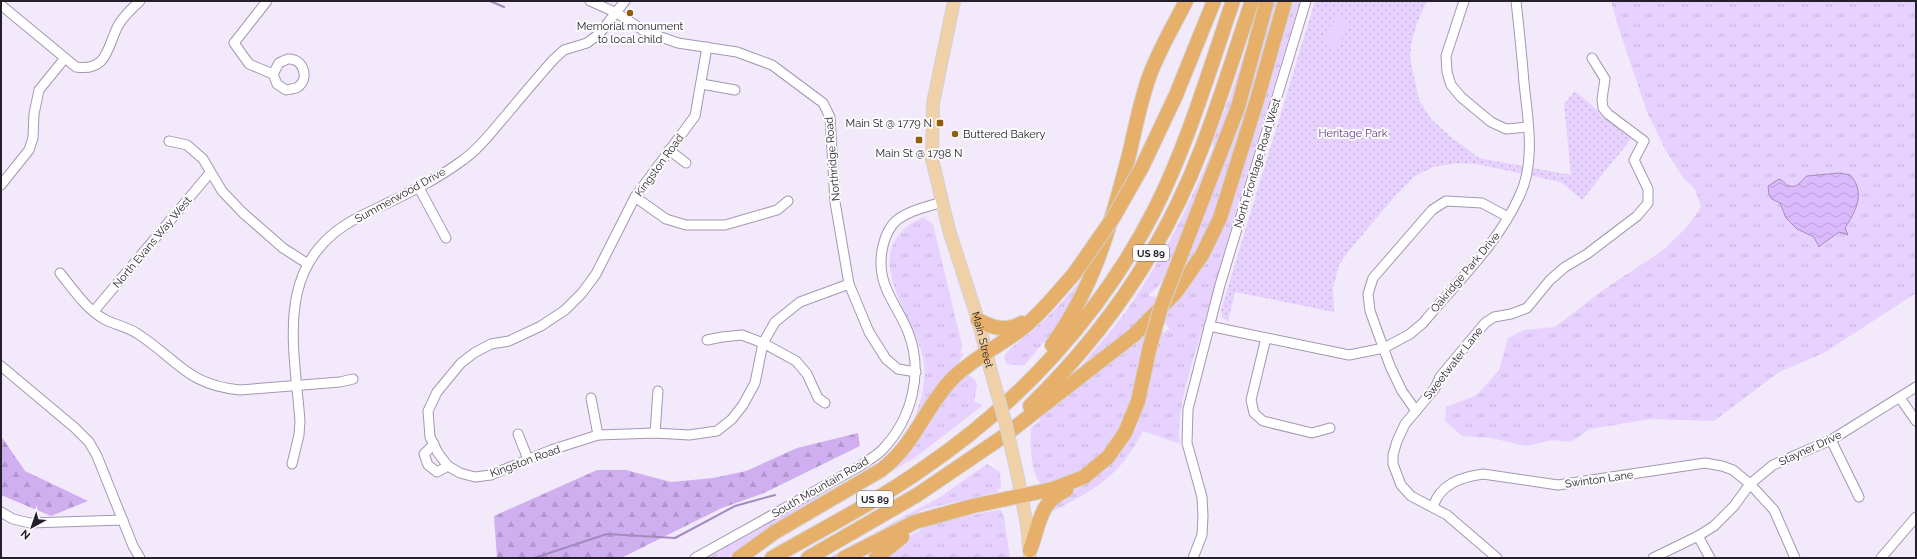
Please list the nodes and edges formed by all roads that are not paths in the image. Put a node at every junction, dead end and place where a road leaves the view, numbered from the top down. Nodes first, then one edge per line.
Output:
1 (140, 1) edge
2 (590, 1) edge
3 (625, 1) edge
4 (954, 1) edge
5 (1186, 1) edge
6 (1206, 1) edge
7 (1214, 1) edge
8 (1233, 1) edge
9 (1252, 1) edge
10 (1267, 1) edge
11 (1285, 1) edge
12 (1306, 1) edge
13 (1464, 1) edge
14 (1516, 1) edge
15 (266, 2) edge
16 (1, 5) edge
17 (617, 13) junction
18 (707, 47) junction
19 (65, 58) junction
20 (1592, 58) dead end
21 (274, 74) junction
22 (702, 84) junction
23 (735, 90) dead end
24 (1170, 106) junction
25 (1528, 127) junction
26 (169, 141) dead end
27 (669, 150) junction
28 (686, 163) dead end
29 (210, 173) junction
30 (1, 185) edge
31 (419, 188) junction
32 (635, 197) junction
33 (788, 200) dead end
34 (942, 202) junction
35 (1508, 217) junction
36 (446, 238) dead end
37 (308, 264) junction
38 (60, 273) dead end
39 (849, 284) junction
40 (94, 311) junction
41 (1034, 316) junction
42 (978, 320) junction
43 (1209, 326) junction
44 (1266, 338) junction
45 (707, 340) dead end
46 (763, 343) junction
47 (1384, 348) junction
48 (986, 353) junction
49 (1, 366) edge
50 (916, 372) junction
51 (353, 379) dead end
52 (297, 386) junction
53 (1916, 388) edge
54 (658, 391) dead end
55 (591, 398) dead end
56 (1900, 398) junction
57 (825, 403) dead end
58 (1416, 411) junction
59 (1916, 421) edge
60 (1330, 428) dead end
61 (972, 432) junction
62 (655, 433) junction
63 (518, 434) dead end
64 (598, 435) junction
65 (1831, 440) junction
66 (434, 444) junction
67 (972, 457) junction
68 (528, 459) junction
69 (292, 464) dead end
70 (448, 466) junction
71 (1079, 479) junction
72 (1750, 484) junction
73 (1022, 495) junction
74 (1859, 497) dead end
75 (1433, 507) junction
76 (1, 512) edge
77 (1916, 517) edge
78 (123, 520) junction
79 (923, 520) junction
80 (1698, 536) junction
81 (1030, 554) edge
82 (140, 558) edge
83 (695, 558) edge
84 (739, 558) edge
85 (772, 558) edge
86 (808, 558) edge
87 (844, 558) edge
88 (876, 558) edge
89 (1193, 558) edge
90 (1497, 558) edge
91 (1653, 558) edge
92 (1710, 558) edge
93 (1795, 558) edge
94 (1881, 558) edge

1 - 19 street
2 - 17 street, Northridge Road
3 - 17 street, Summerwood Drive
4 - 34 main road, Main Street
5 - 61 highway
6 - 24 highway
7 - 24 highway
8 - 61 highway, US 89
9 - 67 highway, US 89
10 - 71 highway, bridge
11 - 67 highway
12 - 43 street, North Frontage Road West
13 - 25 street
14 - 25 street, Oakridge Park Drive
15 - 21 street
16 - 19 street
17 - 18 street, Northridge Road
17 - 31 street, Summerwood Drive
18 - 22 street, Kingston Road
18 - 39 street, Northridge Road
19 - 30 street
20 - 58 street, Sweetwater Lane
21 - 21 street
22 - 23 street
22 - 27 street, Kingston Road
24 - 41 highway, bridge
25 - 35 street, Oakridge Park Drive
26 - 29 street
27 - 28 street
27 - 32 street, Kingston Road
29 - 37 street
29 - 40 street, North Evans Way West
31 - 36 street
31 - 37 street, Summerwood Drive
32 - 33 street
32 - 66 street, Kingston Road
34 - 42 main road, Main Street
34 - 50 street, South Mountain Road
35 - 47 street, Oakridge Park Drive
35 - 47 street
37 - 52 street, Summerwood Drive
38 - 40 street
39 - 46 street, Kingston Road
39 - 50 street, Northridge Road
40 - 52 street
41 - 42 highway
41 - 48 highway
42 - 48 main road, Main Street
43 - 44 street, Oakridge Park Drive
43 - 89 street, North Frontage Road West
44 - 47 street, Oakridge Park Drive
44 - 60 street
45 - 46 street
46 - 57 street
46 - 62 street, Kingston Road
47 - 58 street
48 - 73 main road, Main Street, bridge
48 - 84 highway
49 - 78 street
50 - 83 street, South Mountain Road
51 - 52 street
52 - 69 street, Summerwood Drive
53 - 56 street, Stayner Drive
54 - 62 street
55 - 64 street
56 - 59 street
56 - 65 street, Stayner Drive
58 - 75 street, Sweetwater Lane
61 - 85 highway, US 89
62 - 64 street, Kingston Road
63 - 68 street
64 - 68 street, Kingston Road
65 - 72 street, Stayner Drive
65 - 74 street
66 - 70 street, Kingston Road
66 - 70 street
67 - 86 highway, US 89
68 - 70 street, Kingston Road
71 - 73 highway
71 - 81 highway
72 - 75 street, Swinton Lane
72 - 80 street, Stayner Drive
72 - 93 street, Swinton Lane
73 - 79 highway
73 - 81 main road
75 - 90 street, Sweetwater Lane
76 - 78 street
77 - 94 street
78 - 82 street
79 - 87 highway
79 - 88 highway
80 - 91 street, Stayner Drive
80 - 92 street

